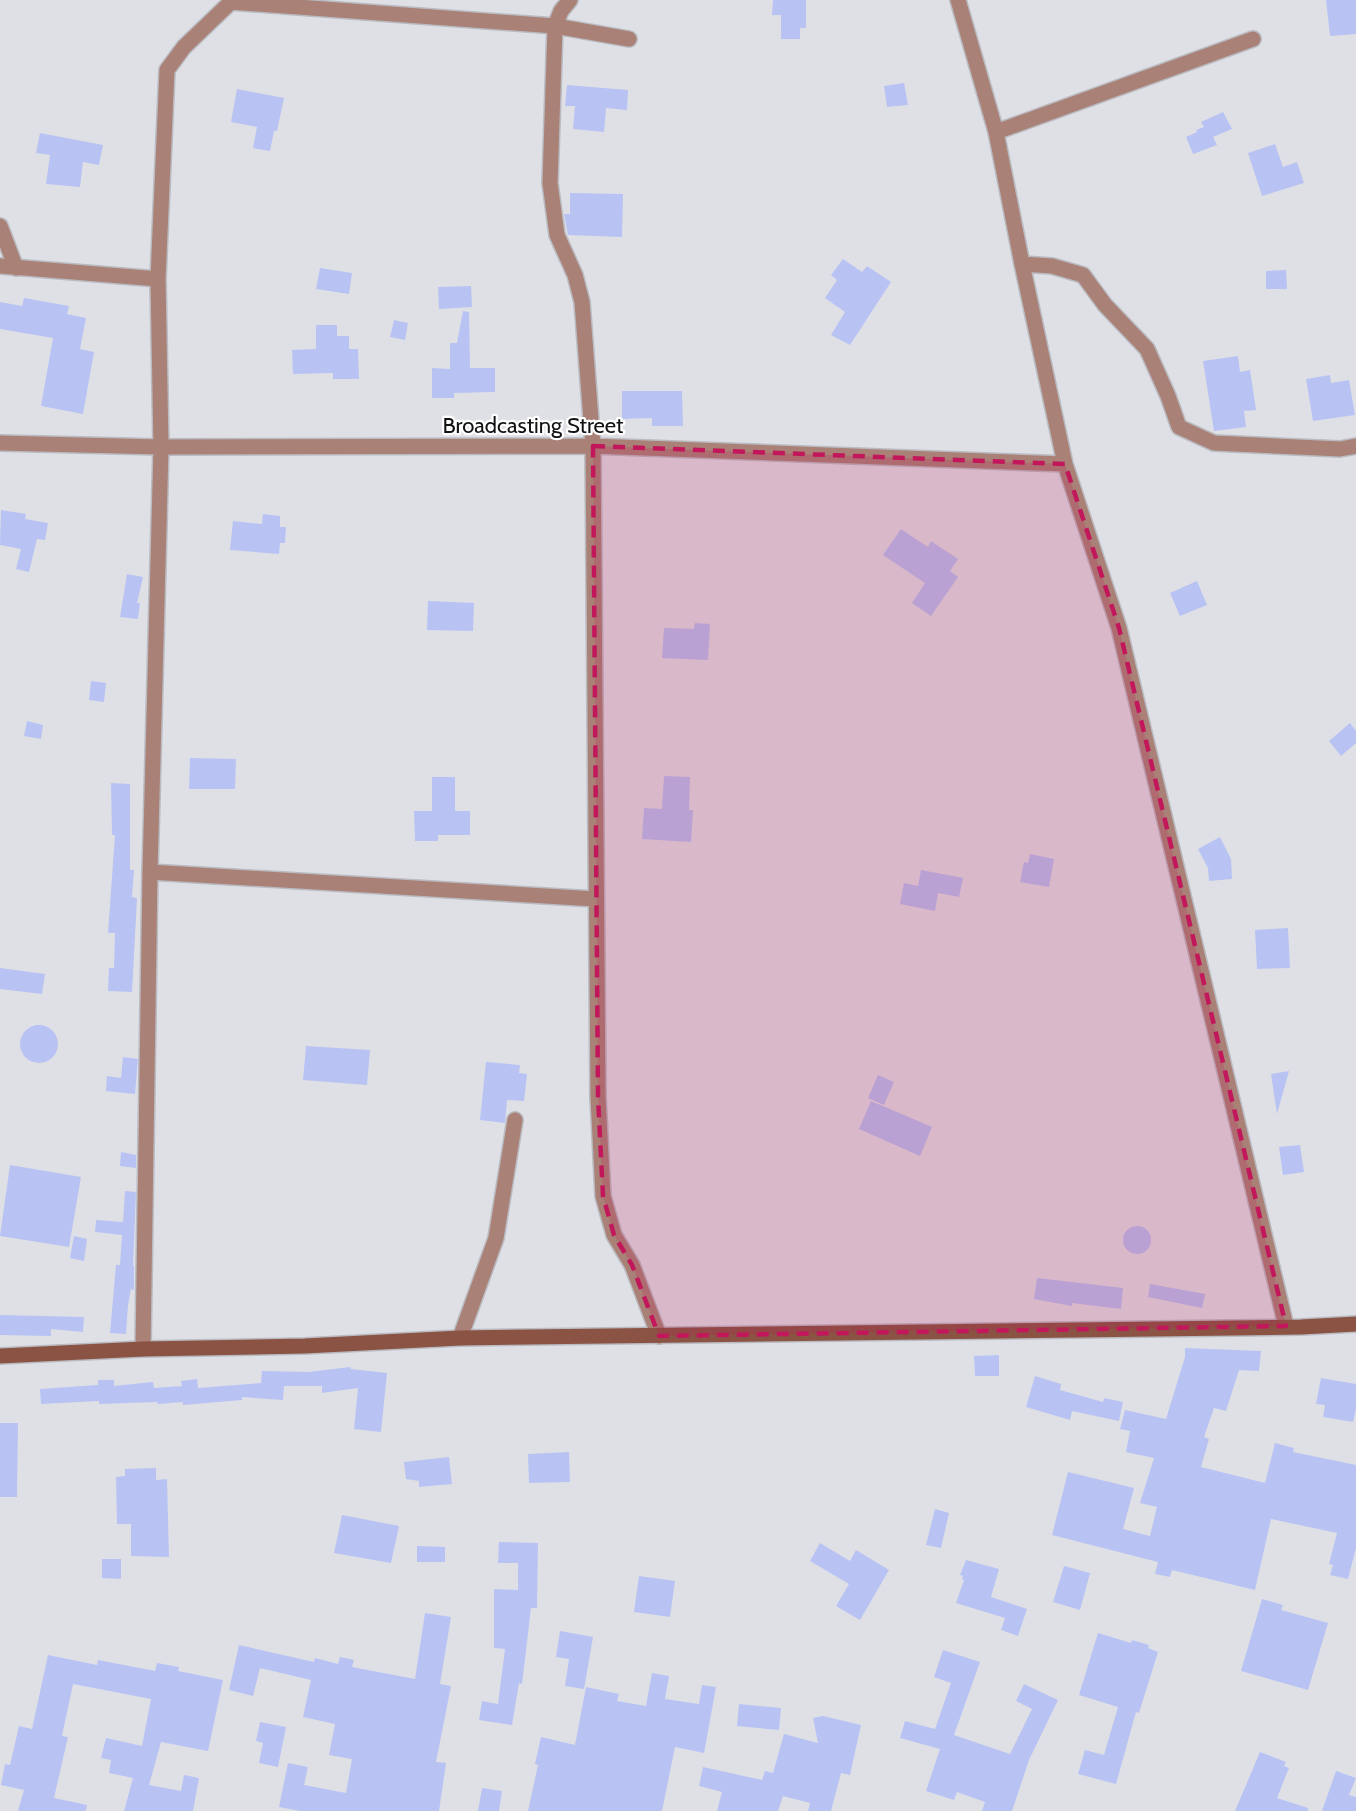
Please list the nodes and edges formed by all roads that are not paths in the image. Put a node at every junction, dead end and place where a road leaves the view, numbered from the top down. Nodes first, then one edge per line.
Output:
1 (570, 0) edge
2 (958, 0) edge
3 (231, 1) edge
4 (555, 26) junction
5 (629, 39) dead end
6 (1253, 39) dead end
7 (996, 132) junction
8 (0, 226) edge
9 (1022, 264) junction
10 (0, 266) edge
11 (16, 268) junction
12 (158, 279) junction
13 (0, 443) edge
14 (593, 446) junction
15 (1356, 446) edge
16 (161, 447) junction
17 (1065, 464) junction
18 (150, 872) junction
19 (595, 899) junction
20 (515, 1120) dead end
21 (1356, 1324) edge
22 (1286, 1326) junction
23 (659, 1336) junction
24 (460, 1338) junction
25 (143, 1349) junction
26 (0, 1356) edge

1 - 4 street
2 - 7 street
3 - 4 street
3 - 12 street
4 - 5 street
4 - 14 street
6 - 7 street
7 - 9 street
8 - 11 street
9 - 15 street
9 - 17 street
10 - 11 street
11 - 12 street
12 - 16 street
13 - 16 street, Broadcasting Street
14 - 16 street, Broadcasting Street
14 - 17 street, Broadcasting Street
14 - 19 street
16 - 18 street
17 - 22 street
18 - 19 street
18 - 25 street
19 - 23 street
20 - 24 street
21 - 22 main road
22 - 23 main road
23 - 24 main road
24 - 25 main road
25 - 26 main road

